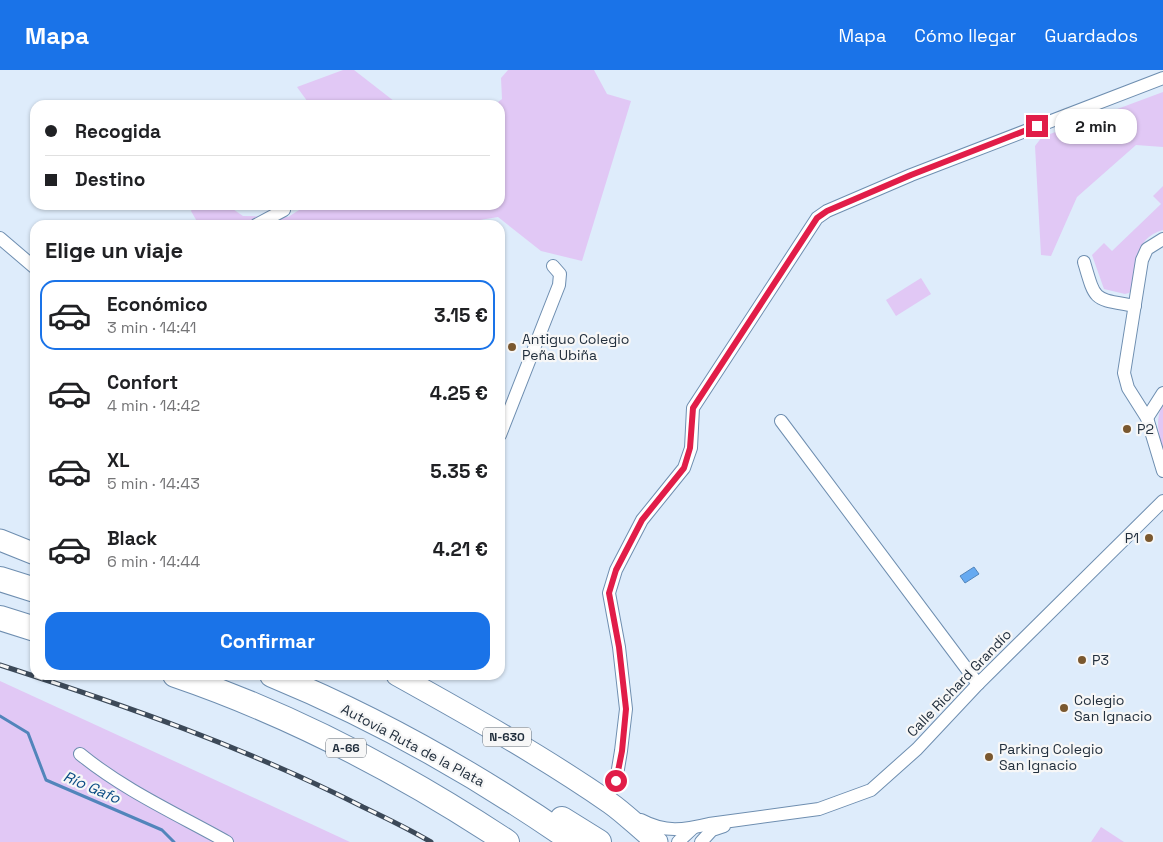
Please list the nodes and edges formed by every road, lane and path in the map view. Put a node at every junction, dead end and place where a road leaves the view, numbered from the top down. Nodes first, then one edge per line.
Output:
1 (1163, 78) edge
2 (284, 210) dead end
3 (265, 220) edge
4 (0, 238) edge
5 (1163, 239) edge
6 (1084, 262) dead end
7 (30, 264) edge
8 (553, 266) dead end
9 (1135, 306) junction
10 (1163, 393) edge
11 (1147, 418) junction
12 (505, 421) edge
13 (781, 421) dead end
14 (1163, 471) edge
15 (1163, 502) edge
16 (0, 540) edge
17 (30, 552) edge
18 (0, 579) edge
19 (30, 588) edge
20 (0, 618) edge
21 (30, 627) edge
22 (189, 680) edge
23 (283, 680) edge
24 (406, 680) edge
25 (978, 684) junction
26 (432, 752) junction
27 (80, 754) dead end
28 (609, 802) junction
29 (740, 820) junction
30 (693, 828) junction
31 (227, 842) edge
32 (507, 842) edge
33 (574, 842) edge
34 (599, 842) edge
35 (657, 842) edge
36 (678, 842) edge
37 (701, 842) edge

1 - 28 street
2 - 3 street
4 - 7 street
5 - 9 street
6 - 9 street
8 - 12 street
9 - 11 street
10 - 11 street
11 - 14 street
13 - 25 street
15 - 25 street, Calle Richard Grandío
16 - 17 highway
18 - 19 highway
20 - 21 highway
22 - 32 highway, A-66
23 - 26 highway, Autovía Ruta de la Plata / A-66
24 - 28 highway, N-630
25 - 29 street, Calle Richard Grandío
26 - 33 highway, Autovía Ruta de la Plata / A-66
26 - 34 highway
27 - 31 street
28 - 30 street, Calle Richard Grandío
28 - 35 highway, N-630
29 - 30 street, Calle Richard Grandío
29 - 37 street, Calle Richard Grandío
30 - 36 street

